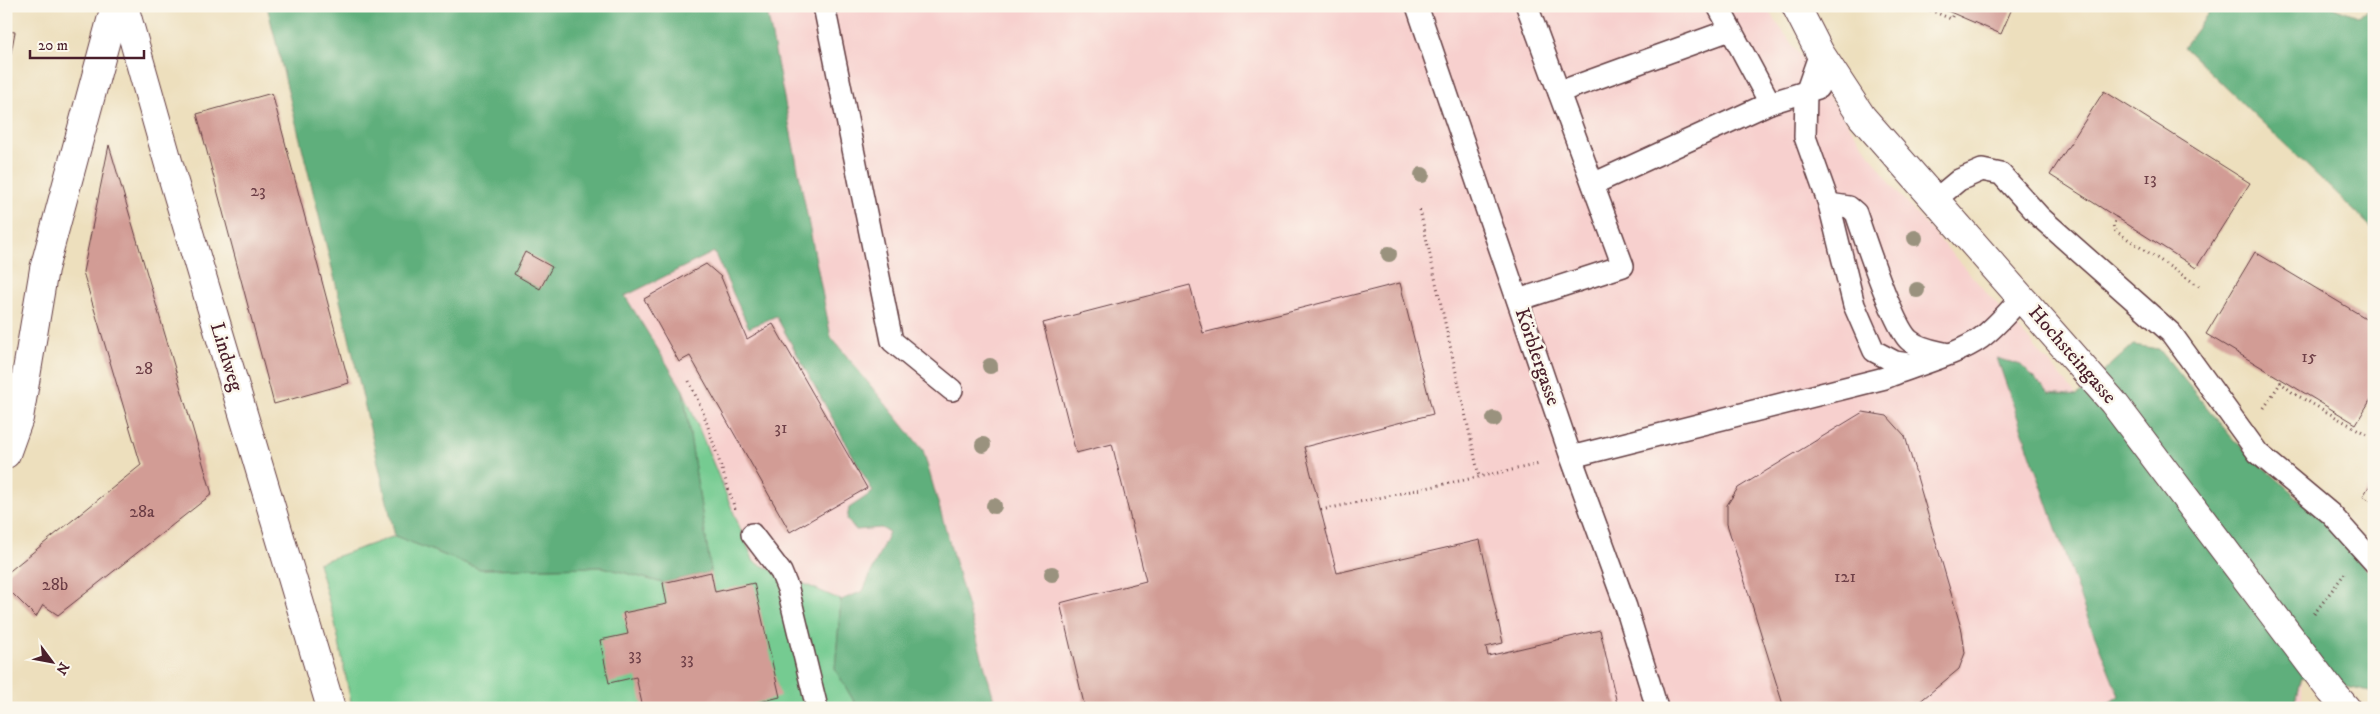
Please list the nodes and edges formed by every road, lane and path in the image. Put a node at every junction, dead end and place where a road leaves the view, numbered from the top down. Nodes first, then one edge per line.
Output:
1 (115, 6) edge
2 (124, 6) edge
3 (824, 6) edge
4 (1417, 6) edge
5 (1527, 6) edge
6 (1718, 6) edge
7 (1796, 6) edge
8 (1921, 6) edge
9 (1953, 14) dead end
10 (1730, 30) junction
11 (1820, 54) junction
12 (1837, 80) junction
13 (1559, 92) junction
14 (1806, 94) junction
15 (1770, 103) junction
16 (1593, 184) junction
17 (1935, 200) junction
18 (1829, 204) junction
19 (1420, 210) dead end
20 (2117, 217) dead end
21 (2202, 288) dead end
22 (2022, 297) junction
23 (1518, 300) junction
24 (1950, 354) junction
25 (1915, 365) junction
26 (689, 380) dead end
27 (952, 390) dead end
28 (2269, 400) dead end
29 (2366, 434) dead end
30 (6, 454) edge
31 (1571, 457) junction
32 (1479, 476) junction
33 (1321, 510) dead end
34 (752, 534) joint
35 (2368, 557) edge
36 (2312, 617) dead end
37 (331, 708) edge
38 (818, 708) edge
39 (1658, 708) edge
40 (2346, 708) edge

1 - 30 street
2 - 37 street, Lindweg
3 - 27 lane
4 - 23 lane, Körblergasse
5 - 13 lane
6 - 10 lane
7 - 11 street, Hochsteingasse
8 - 9 path
10 - 13 lane
10 - 15 lane
11 - 12 street, Hochsteingasse
11 - 14 lane
12 - 14 lane
12 - 17 street, Hochsteingasse
13 - 16 lane
14 - 15 lane
14 - 18 lane
15 - 16 lane
16 - 23 lane
17 - 22 street, Hochsteingasse
17 - 35 lane
18 - 24 lane
18 - 25 lane
19 - 32 path
20 - 21 path
22 - 24 lane
22 - 40 street, Hochsteingasse
23 - 31 lane, Körblergasse
24 - 25 lane
25 - 31 lane
26 - 34 path
28 - 29 path
31 - 32 path
31 - 39 lane, Körblergasse
32 - 33 path
34 - 38 lane
35 - 36 path

